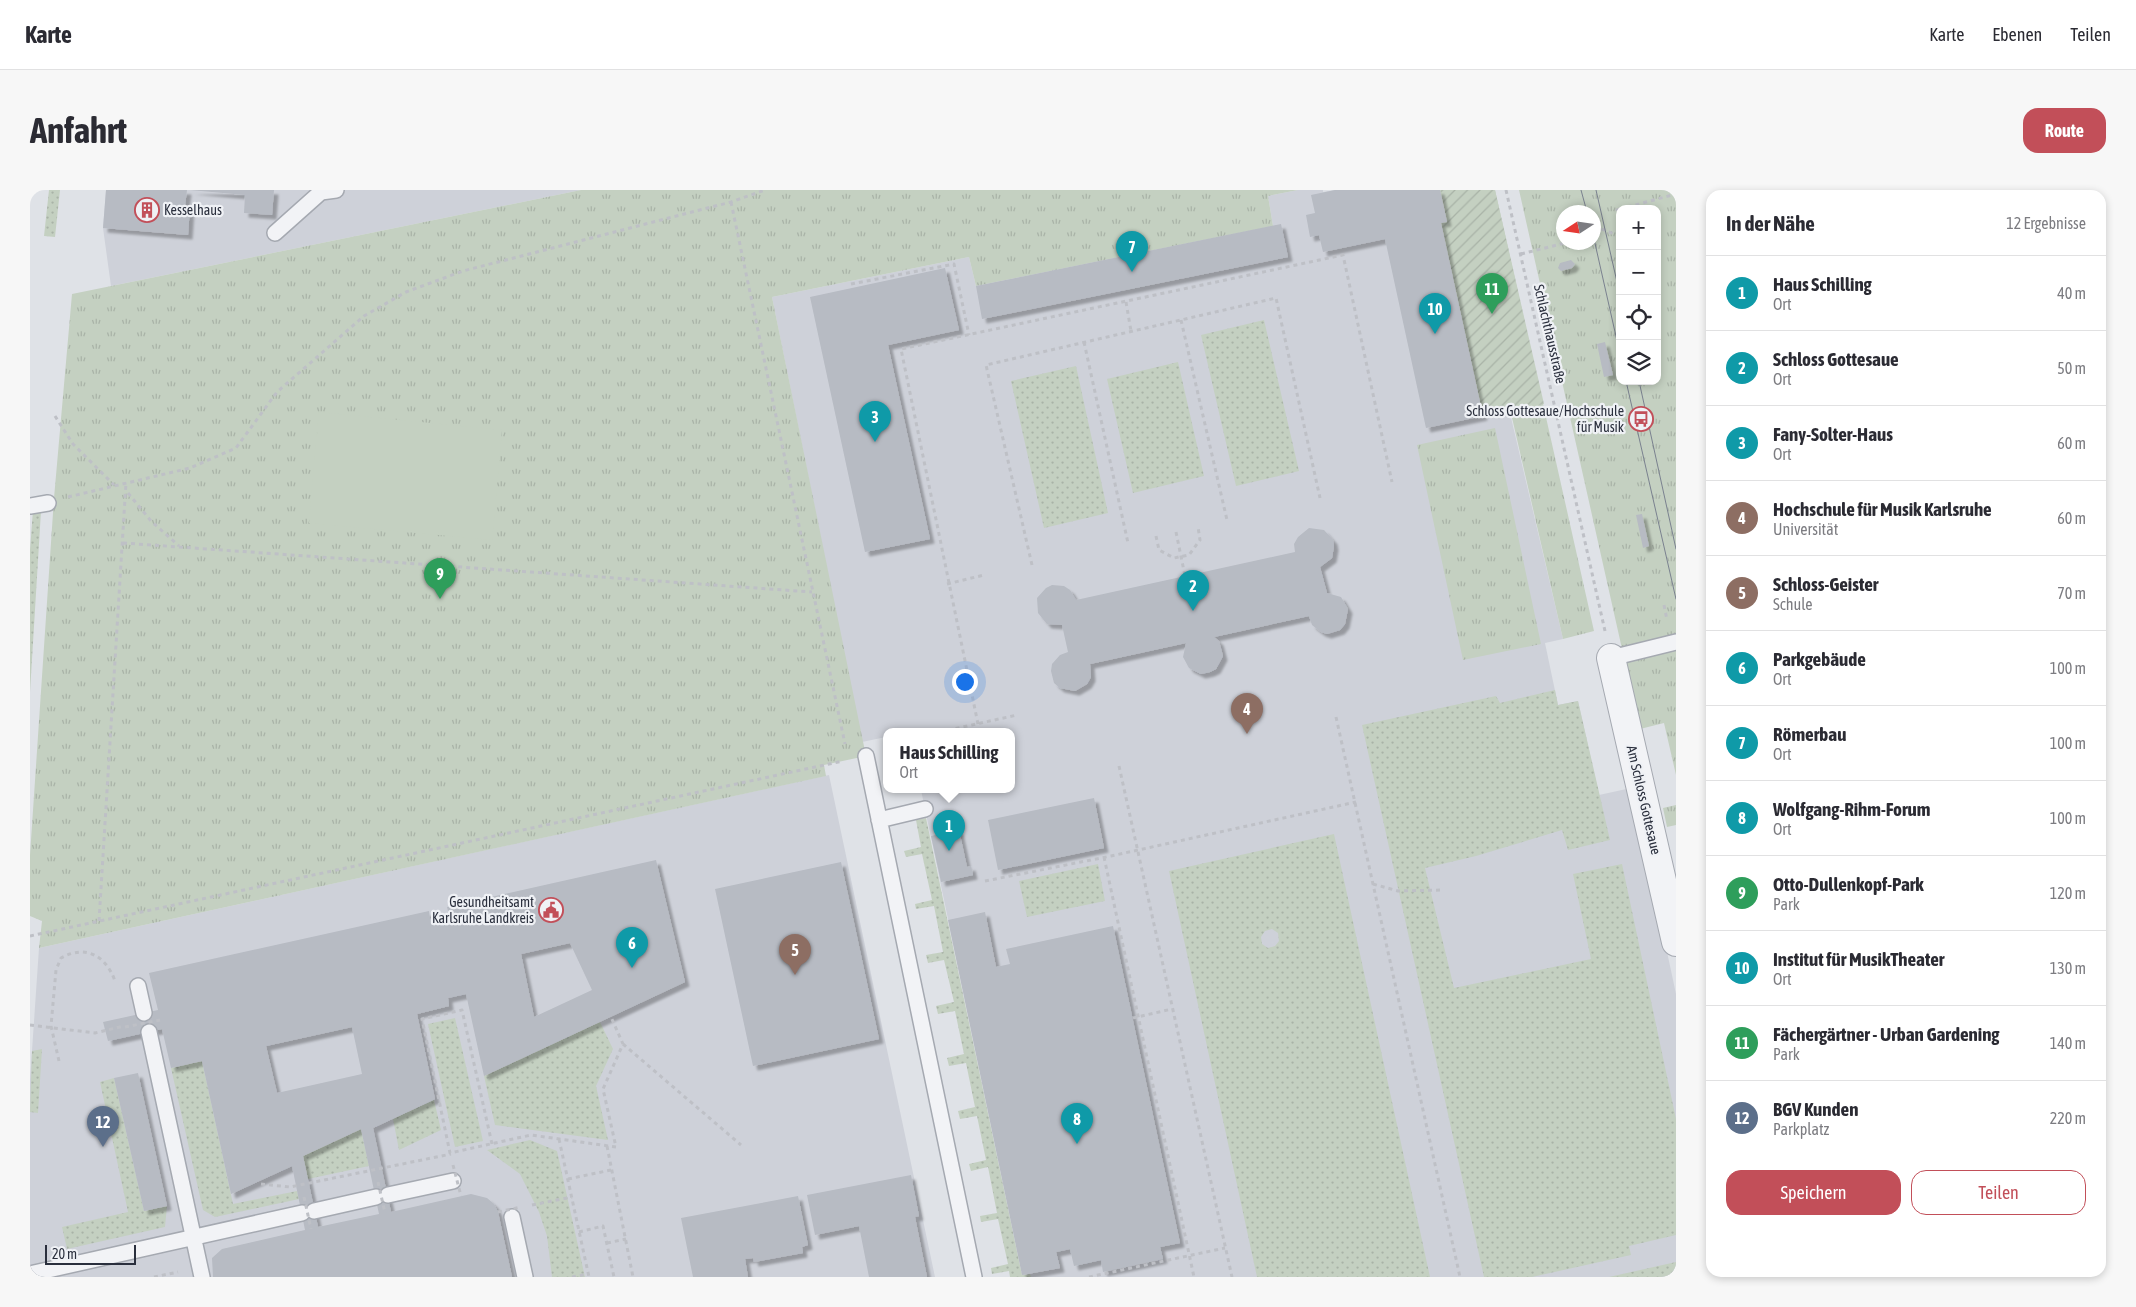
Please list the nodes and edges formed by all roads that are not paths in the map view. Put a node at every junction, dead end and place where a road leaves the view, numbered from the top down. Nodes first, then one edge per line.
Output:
1 (336, 190) edge
2 (275, 233) dead end
3 (48, 503) road end
4 (30, 506) edge
5 (1676, 642) edge
6 (1611, 658) joint
7 (866, 756) dead end
8 (926, 809) dead end
9 (879, 820) junction
10 (1676, 942) edge
11 (138, 986) dead end
12 (144, 1013) dead end
13 (148, 1032) dead end
14 (453, 1181) dead end
15 (510, 1212) road end
16 (193, 1237) junction
17 (30, 1274) edge
18 (202, 1277) edge
19 (525, 1277) edge
20 (974, 1277) edge

1 - 2 lane
3 - 4 lane
5 - 6 lane
6 - 10 street, Am Schloss Gottesaue
7 - 9 lane
8 - 9 lane
9 - 20 lane
11 - 12 lane
13 - 16 lane
14 - 16 lane
15 - 19 lane
16 - 17 lane
16 - 18 lane

